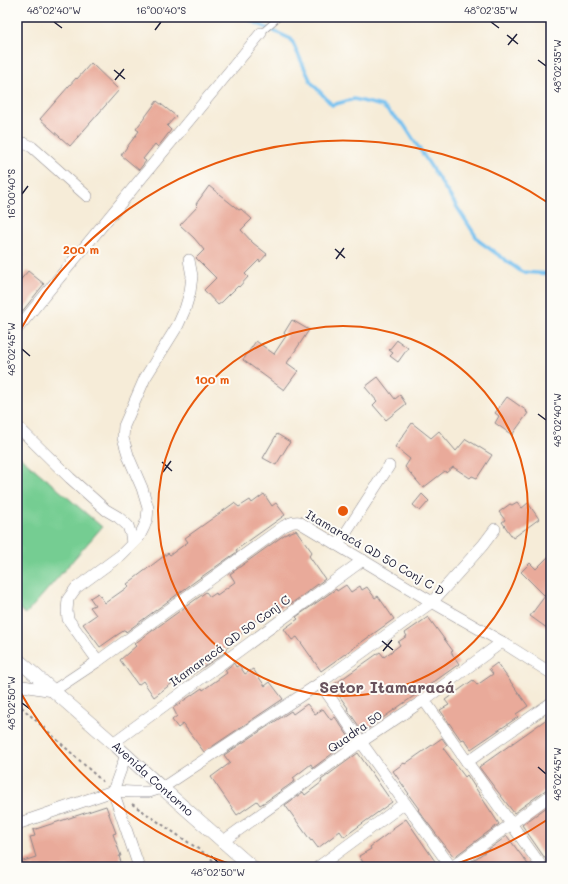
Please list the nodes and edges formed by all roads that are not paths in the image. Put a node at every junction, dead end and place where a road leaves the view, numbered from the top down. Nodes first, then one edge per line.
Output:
1 (279, 17) edge
2 (261, 33) joint
3 (17, 145) edge
4 (87, 196) dead end
5 (189, 260) dead end
6 (17, 328) edge
7 (17, 426) edge
8 (389, 466) dead end
9 (495, 529) dead end
10 (132, 544) junction
11 (338, 545) junction
12 (362, 560) junction
13 (432, 602) junction
14 (502, 642) junction
15 (17, 659) edge
16 (98, 661) junction
17 (551, 673) edge
18 (320, 683) junction
19 (17, 685) edge
20 (53, 691) junction
21 (424, 700) junction
22 (551, 703) edge
23 (361, 742) junction
24 (113, 743) junction
25 (126, 755) junction
26 (467, 762) junction
27 (162, 788) junction
28 (113, 791) junction
29 (551, 795) edge
30 (405, 803) junction
31 (17, 824) edge
32 (512, 824) junction
33 (222, 842) junction
34 (139, 867) edge
35 (252, 867) edge
36 (318, 867) edge
37 (452, 867) edge
38 (542, 867) edge

1 - 2 lane
2 - 6 street
3 - 4 street
5 - 10 street
7 - 10 street
8 - 11 street
9 - 13 street
10 - 16 street
11 - 12 street, Itamaracá QD 50 Conj C D
11 - 16 street, Itamaracá QD 50 Conj C D
12 - 13 street, Itamaracá QD 50 Conj C D
12 - 24 street, Itamaracá QD 50 Conj C
13 - 14 street, Itamaracá QD 50 Conj C D
13 - 18 street
14 - 17 street, Itamaracá QD 50 Conj C D
14 - 21 street, Quadra 50
15 - 20 street, Avenida Contorno
16 - 20 street, Itamaracá QD 50 Conj C D
18 - 23 street
18 - 27 street
19 - 20 street
20 - 24 street, Avenida Contorno
21 - 23 street, Quadra 50
21 - 26 street
22 - 26 street
23 - 30 street
23 - 33 street, Quadra 50
24 - 25 street, Avenida Contorno
25 - 27 street, Avenida Contorno
25 - 28 street
26 - 32 street
27 - 28 street
27 - 33 street, Avenida Contorno
28 - 31 street
28 - 34 street
29 - 32 street
30 - 36 street
30 - 37 street
32 - 37 street
32 - 38 street
33 - 35 street, Avenida Contorno

